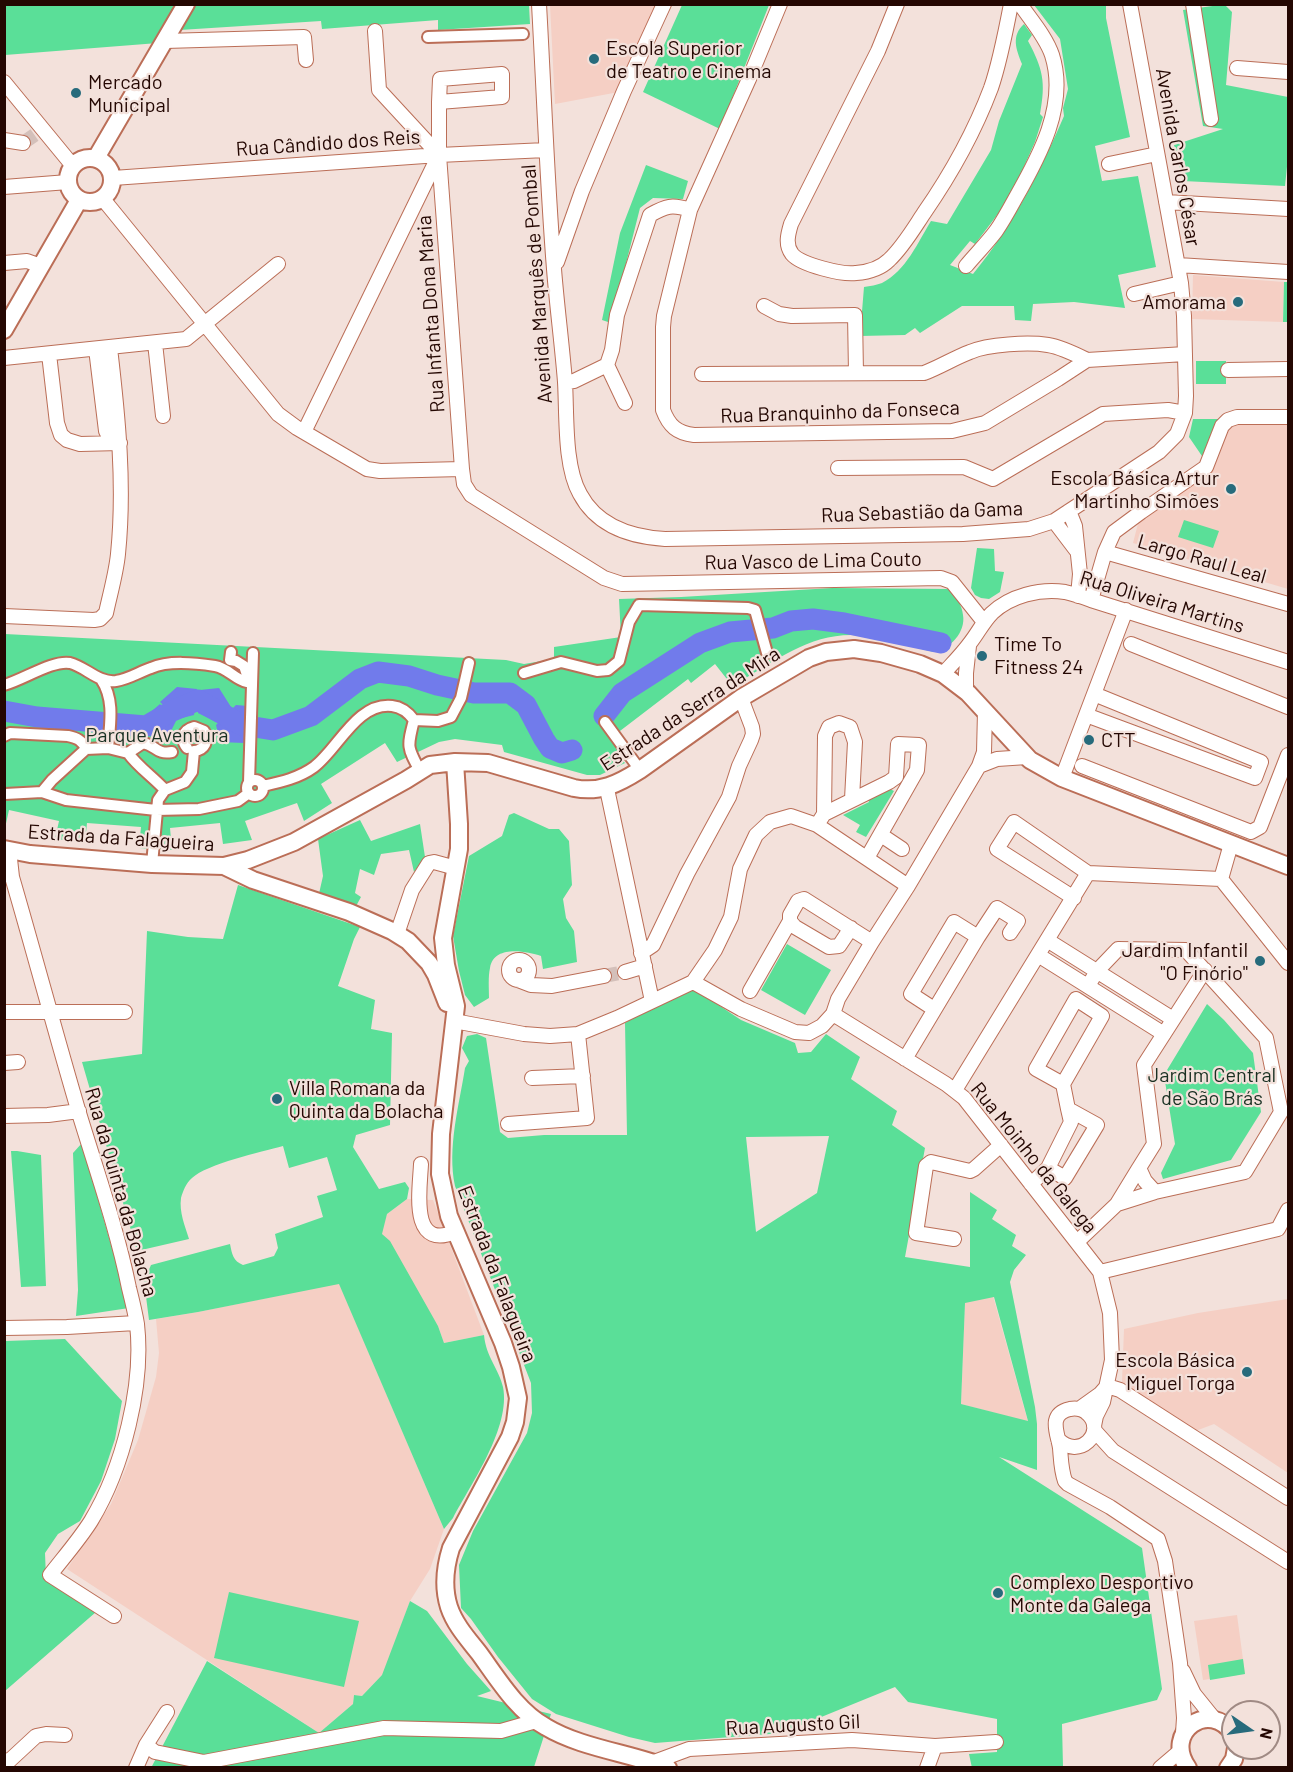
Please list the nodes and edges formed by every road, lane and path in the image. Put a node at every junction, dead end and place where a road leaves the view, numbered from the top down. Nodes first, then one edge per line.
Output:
1 (186, 4) edge
2 (539, 4) edge
3 (664, 4) edge
4 (780, 4) edge
5 (897, 4) edge
6 (1011, 4) edge
7 (1020, 4) edge
8 (1130, 4) edge
9 (1193, 4) edge
10 (375, 31) dead end
11 (523, 34) dead end
12 (428, 37) dead end
13 (165, 41) junction
14 (306, 60) dead end
15 (1238, 68) dead end
16 (1288, 72) edge
17 (4, 82) edge
18 (439, 102) junction
19 (1210, 119) dead end
20 (4, 140) edge
21 (23, 143) tunnel mouth
22 (546, 150) junction
23 (1157, 154) junction
24 (439, 155) junction
25 (96, 158) junction
26 (1109, 164) dead end
27 (73, 166) junction
28 (113, 178) junction
29 (68, 182) junction
30 (4, 187) edge
31 (103, 199) junction
32 (79, 200) junction
33 (1166, 202) junction
34 (690, 210) junction
35 (1288, 210) edge
36 (4, 263) edge
37 (278, 264) dead end
38 (1178, 265) junction
39 (41, 266) junction
40 (966, 266) dead end
41 (554, 270) junction
42 (1288, 272) edge
43 (1181, 283) junction
44 (1134, 294) dead end
45 (764, 306) dead end
46 (1184, 316) joint
47 (204, 325) junction
48 (4, 330) edge
49 (155, 343) junction
50 (103, 348) junction
51 (49, 354) junction
52 (1185, 354) junction
53 (4, 358) edge
54 (1087, 360) junction
55 (607, 365) junction
56 (1288, 369) edge
57 (1228, 370) dead end
58 (856, 373) junction
59 (702, 374) dead end
60 (565, 382) junction
61 (625, 403) dead end
62 (1185, 413) junction
63 (163, 416) dead end
64 (1288, 417) edge
65 (304, 432) junction
66 (120, 443) junction
67 (838, 468) dead end
68 (462, 469) junction
69 (1069, 511) junction
70 (1054, 521) junction
71 (629, 534) joint
72 (1076, 551) junction
73 (1105, 552) junction
74 (622, 584) joint
75 (1085, 598) junction
76 (1288, 604) edge
77 (1126, 610) junction
78 (4, 616) edge
79 (984, 622) junction
80 (970, 644) junction
81 (1131, 644) dead end
82 (231, 652) dead end
83 (253, 653) dead end
84 (767, 653) dead end
85 (1288, 662) edge
86 (469, 663) dead end
87 (524, 673) dead end
88 (943, 674) junction
89 (129, 677) junction
90 (101, 680) junction
91 (4, 685) edge
92 (966, 692) junction
93 (1094, 694) junction
94 (741, 698) junction
95 (111, 702) junction
96 (1288, 707) edge
97 (985, 712) junction
98 (1086, 715) junction
99 (414, 720) junction
100 (604, 722) dead end
101 (4, 736) edge
102 (108, 748) junction
103 (187, 748) dead end
104 (86, 749) junction
105 (172, 752) dead end
106 (128, 753) junction
107 (1288, 755) edge
108 (1027, 757) junction
109 (455, 762) junction
110 (979, 766) junction
111 (1082, 766) dead end
112 (640, 770) junction
113 (420, 771) junction
114 (1062, 778) junction
115 (1118, 780) junction
116 (249, 788) junction
117 (607, 789) junction
118 (165, 790) junction
119 (42, 792) junction
120 (5, 794) edge
121 (1111, 797) junction
122 (852, 799) junction
123 (156, 810) junction
124 (820, 819) junction
125 (880, 835) junction
126 (1231, 844) junction
127 (7, 849) edge
128 (902, 849) dead end
129 (867, 858) junction
130 (152, 864) junction
131 (224, 866) junction
132 (1288, 866) edge
133 (456, 868) junction
134 (1088, 873) junction
135 (1221, 879) junction
136 (908, 886) junction
137 (1074, 898) junction
138 (790, 921) junction
139 (851, 928) junction
140 (1010, 933) dead end
141 (398, 934) junction
142 (978, 937) junction
143 (1047, 940) junction
144 (872, 942) junction
145 (1038, 955) junction
146 (643, 959) junction
147 (1288, 963) edge
148 (439, 966) junction
149 (1206, 970) junction
150 (1097, 971) junction
151 (625, 972) tunnel mouth
152 (604, 976) tunnel mouth
153 (518, 980) dead end
154 (693, 982) junction
155 (1088, 986) junction
156 (750, 991) dead end
157 (652, 1001) junction
158 (1113, 1002) junction
159 (934, 1009) junction
160 (51, 1011) junction
161 (4, 1012) edge
162 (125, 1012) dead end
163 (832, 1014) junction
164 (1102, 1016) junction
165 (1173, 1019) junction
166 (454, 1021) junction
167 (578, 1034) junction
168 (1164, 1034) junction
169 (905, 1059) junction
170 (583, 1076) junction
171 (532, 1078) dead end
172 (1062, 1084) junction
173 (954, 1090) junction
174 (1068, 1109) junction
175 (79, 1111) junction
176 (4, 1116) edge
177 (508, 1124) dead end
178 (1001, 1145) junction
179 (421, 1164) dead end
180 (1048, 1168) junction
181 (1139, 1168) junction
182 (1031, 1184) junction
183 (1155, 1192) junction
184 (1117, 1204) junction
185 (1288, 1210) edge
186 (455, 1232) junction
187 (1283, 1232) edge
188 (954, 1239) dead end
189 (1077, 1242) junction
190 (1100, 1272) junction
191 (136, 1323) junction
192 (4, 1328) edge
193 (1107, 1386) junction
194 (1079, 1409) junction
195 (1094, 1428) junction
196 (1058, 1439) junction
197 (1082, 1446) junction
198 (1113, 1451) junction
199 (1064, 1477) junction
200 (1288, 1498) edge
201 (1288, 1562) edge
202 (114, 1616) dead end
203 (1180, 1663) junction
204 (167, 1712) dead end
205 (1215, 1720) junction
206 (536, 1721) junction
207 (1221, 1723) edge
208 (1183, 1733) junction
209 (65, 1735) dead end
210 (996, 1742) dead end
211 (146, 1745) junction
212 (935, 1746) junction
213 (1179, 1751) junction
214 (4, 1760) edge
215 (661, 1765) edge
216 (136, 1767) edge
217 (927, 1767) edge
218 (1160, 1767) edge
219 (1188, 1767) edge

1 - 13 street
2 - 22 street, Avenida Marquês de Pombal
3 - 41 street
4 - 34 street
5 - 6 street
7 - 40 street
8 - 23 street, Avenida Carlos César
9 - 19 street
10 - 24 street
11 - 12 street
13 - 14 street
13 - 25 street
15 - 16 street
17 - 27 street
18 - 18 street, Rua Infanta Dona Maria
18 - 24 street, Rua Infanta Dona Maria
20 - 21 street
22 - 24 street, Rua Cândido dos Reis
22 - 41 street, Avenida Marquês de Pombal
23 - 26 street
23 - 33 street, Avenida Carlos César
24 - 28 street, Rua Cândido dos Reis
24 - 65 street
24 - 68 street, Rua Infanta Dona Maria
25 - 27 street
25 - 28 street
27 - 29 street
28 - 31 street
29 - 30 street
29 - 32 street
31 - 32 street
31 - 47 street
32 - 39 street
33 - 35 street
33 - 38 street, Avenida Carlos César
34 - 54 street, Rua Branquinho da Fonseca
34 - 55 street
36 - 39 street
37 - 47 street
38 - 42 street
38 - 43 street, Avenida Carlos César
39 - 48 street
41 - 60 street, Avenida Marquês de Pombal
43 - 44 street
43 - 46 street, Avenida Carlos César
45 - 58 street
46 - 52 street, Rua Sebastião da Gama
47 - 49 street
47 - 65 street
49 - 50 street
49 - 63 street
50 - 51 street
50 - 66 street
51 - 53 street
51 - 66 street
52 - 54 street, Rua Branquinho da Fonseca
52 - 62 street, Rua Sebastião da Gama
54 - 58 street
55 - 60 street
55 - 61 street
56 - 57 street
58 - 59 street
60 - 71 street, Avenida Marquês de Pombal
62 - 67 street
62 - 69 street, Rua Sebastião da Gama
64 - 73 street, Largo Raul Leal
65 - 68 street
66 - 78 street
68 - 74 street, Rua Infanta Dona Maria
69 - 70 street, Rua Sebastião da Gama
69 - 72 street
70 - 71 street, Rua Sebastião da Gama
70 - 72 street
72 - 75 street
73 - 75 street, Largo Raul Leal
73 - 76 street, Largo Raul Leal
74 - 79 street, Rua Vasco de Lima Couto
75 - 77 street, Rua Oliveira Martins
75 - 79 street, Rua Oliveira Martins
77 - 85 street, Rua Oliveira Martins
77 - 93 street
79 - 80 street, Rua Oliveira Martins
80 - 88 street, Rua Oliveira Martins
80 - 92 street, Rua Oliveira Martins
81 - 96 street
82 - 89 street
83 - 116 street
84 - 87 street
86 - 99 street
88 - 92 street, Estrada da Serra da Mira
88 - 94 street, Estrada da Serra da Mira
89 - 90 street
89 - 95 street
90 - 91 street
90 - 95 street
92 - 97 street, Estrada da Serra da Mira
93 - 98 street
93 - 98 street
94 - 112 street, Estrada da Serra da Mira
94 - 146 street
95 - 102 street
97 - 108 street, Estrada da Serra da Mira
97 - 110 street
98 - 114 street
99 - 113 street
99 - 116 street
100 - 112 street
101 - 104 street
102 - 104 street
102 - 106 street
103 - 118 street
104 - 119 street
105 - 106 street
106 - 118 street
107 - 115 street
108 - 110 street
108 - 114 street, Estrada da Serra da Mira
109 - 113 street, Estrada da Serra da Mira
109 - 117 street, Estrada da Serra da Mira
109 - 133 street
110 - 136 street
111 - 115 street
112 - 117 street, Estrada da Serra da Mira
113 - 131 street, Estrada da Serra da Mira
114 - 121 street, Estrada da Serra da Mira
115 - 121 street
116 - 123 street
117 - 146 street
118 - 123 street
119 - 120 street
119 - 123 street
121 - 126 street, Estrada da Serra da Mira
122 - 124 street
122 - 124 street
122 - 125 street
123 - 130 street
124 - 129 street
124 - 154 street
125 - 128 street
125 - 129 street
126 - 132 street, Estrada da Serra da Mira
126 - 135 street
127 - 130 street, Estrada da Falagueira
127 - 160 street, Rua da Quinta da Bolacha
129 - 136 street
130 - 131 street, Estrada da Falagueira
131 - 141 street, Estrada da Falagueira
133 - 141 street
133 - 148 street
134 - 135 street
134 - 137 street
134 - 137 street
135 - 147 street
136 - 144 street
137 - 143 street
138 - 139 street
138 - 139 street
138 - 156 street
139 - 144 street
140 - 142 street
141 - 148 street, Estrada da Falagueira
142 - 159 street
142 - 159 street
143 - 145 street
143 - 150 street
144 - 163 street
145 - 155 street
145 - 173 street
146 - 151 street
146 - 157 street
148 - 166 street, Estrada da Falagueira
149 - 150 street
149 - 165 street
149 - 183 street
150 - 155 street
150 - 165 street
152 - 153 street
154 - 157 street
154 - 163 street
155 - 158 street
157 - 167 street
158 - 164 street
158 - 168 street
159 - 169 street
160 - 161 street
160 - 162 street
160 - 175 street, Rua da Quinta da Bolacha
163 - 169 street, Rua Moinho da Galega
164 - 172 street
164 - 172 street
165 - 168 street
166 - 167 street
166 - 186 street, Estrada da Falagueira
167 - 170 street
168 - 181 street
169 - 173 street, Rua Moinho da Galega
170 - 171 street
170 - 177 street
172 - 174 street
173 - 178 street, Rua Moinho da Galega
174 - 180 street
174 - 180 street
175 - 176 street
175 - 191 street, Rua da Quinta da Bolacha
178 - 182 street, Rua Moinho da Galega
178 - 188 street
179 - 186 street
180 - 182 street
181 - 183 street
181 - 184 street
182 - 189 street, Rua Moinho da Galega
183 - 184 street
184 - 189 street
185 - 187 street
186 - 206 street, Estrada da Falagueira
187 - 190 street
189 - 190 street, Rua Moinho da Galega
190 - 193 street, Rua Moinho da Galega
191 - 192 street
191 - 202 street, Rua da Quinta da Bolacha
193 - 194 street
193 - 195 street, Rua Moinho da Galega
193 - 200 street
194 - 195 street
194 - 196 street
195 - 197 street
195 - 198 street
196 - 197 street
196 - 199 street
197 - 198 street
197 - 199 street
198 - 201 street
199 - 203 street
203 - 205 street
203 - 208 street
204 - 211 street
205 - 207 street
205 - 208 street
206 - 211 street
206 - 215 street, Estrada da Falagueira
208 - 213 street
209 - 214 street
210 - 212 street, Rua Augusto Gil
211 - 216 street
212 - 215 street, Rua Augusto Gil
212 - 217 street
213 - 218 street
213 - 219 street

